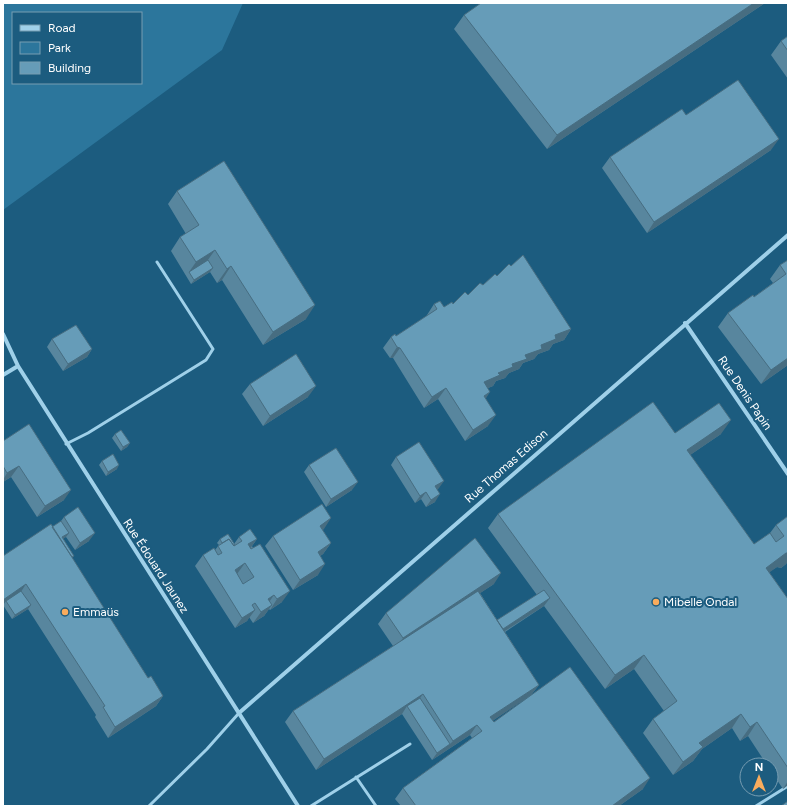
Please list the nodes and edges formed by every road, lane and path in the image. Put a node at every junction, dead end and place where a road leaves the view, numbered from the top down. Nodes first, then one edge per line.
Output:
1 (788, 235) edge
2 (156, 262) dead end
3 (685, 323) junction
4 (3, 334) edge
5 (18, 366) junction
6 (3, 375) edge
7 (66, 444) junction
8 (788, 474) edge
9 (239, 713) junction
10 (410, 744) dead end
11 (356, 777) junction
12 (788, 786) edge
13 (149, 806) edge
14 (298, 806) edge
15 (311, 806) edge
16 (376, 806) edge
17 (756, 806) edge

1 - 3 street, Rue Thomas Edison
2 - 7 lane
3 - 8 street, Rue Denis Papin
3 - 9 street, Rue Thomas Edison
4 - 5 street, Rue Édouard Jaunez
5 - 6 street
5 - 7 street, Rue Édouard Jaunez
7 - 9 street, Rue Édouard Jaunez
9 - 13 lane
9 - 14 street, Rue Édouard Jaunez
10 - 11 lane
11 - 15 lane
11 - 16 lane
12 - 17 lane

